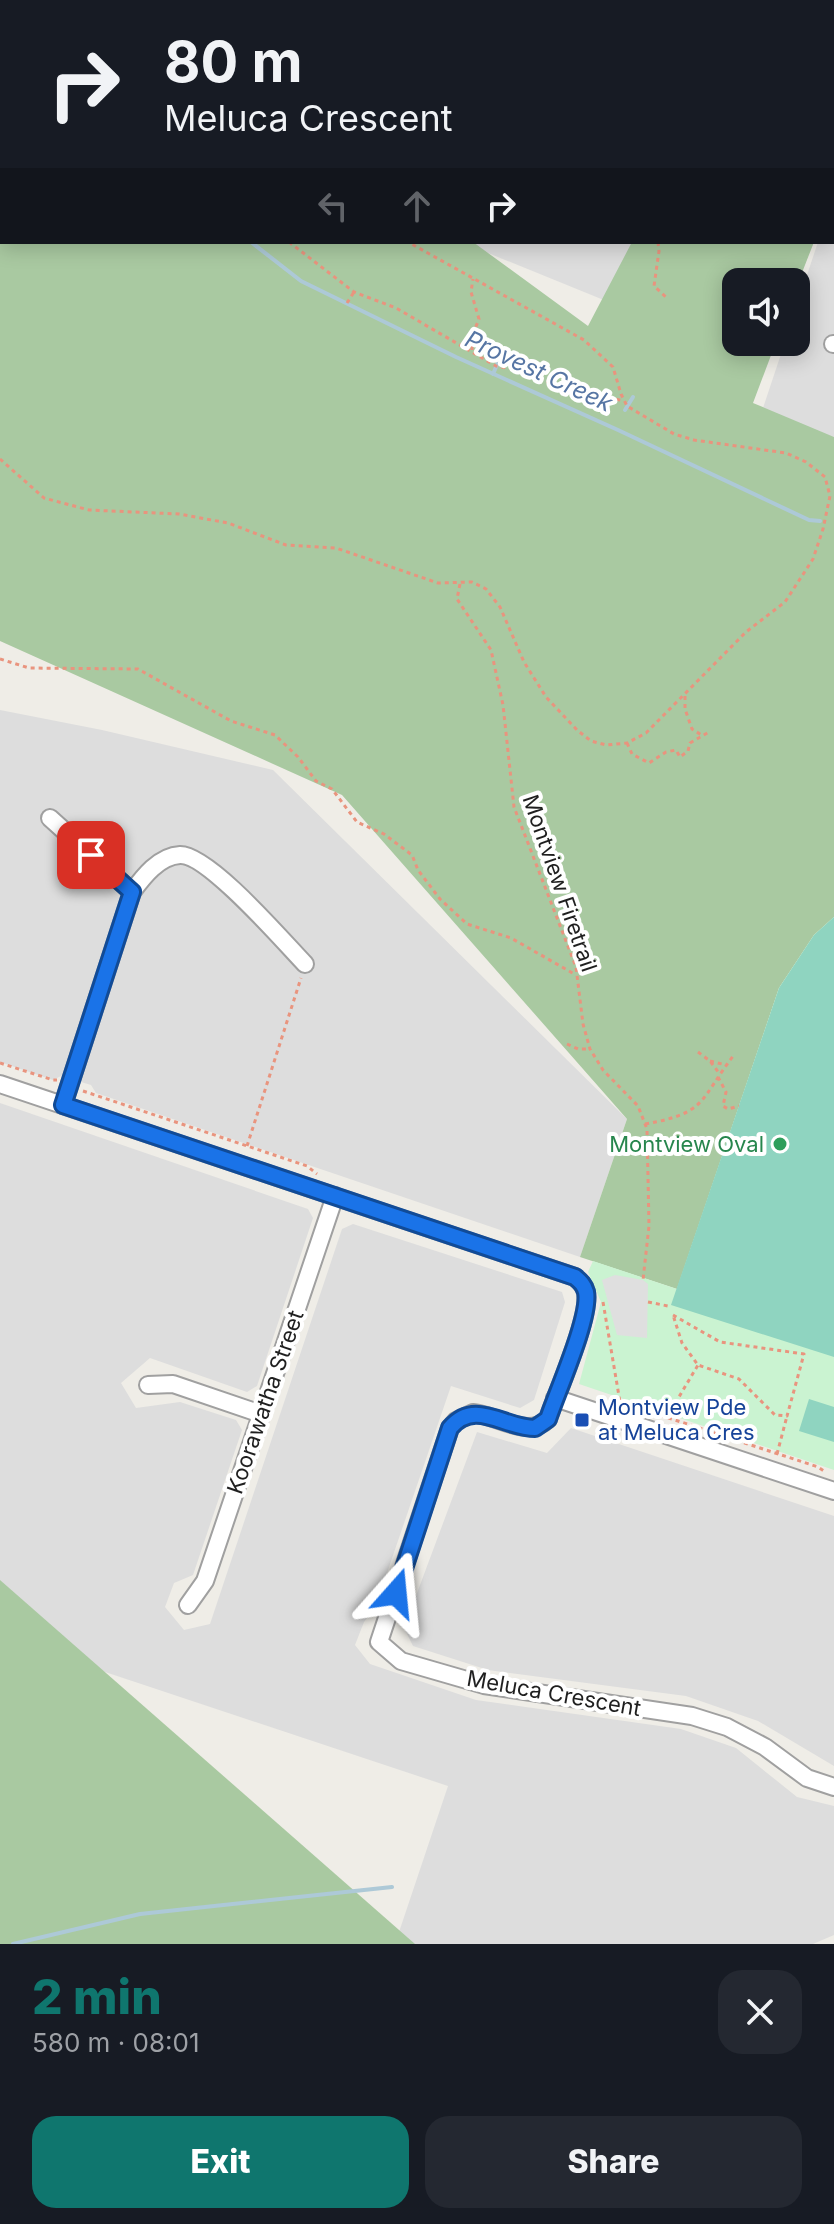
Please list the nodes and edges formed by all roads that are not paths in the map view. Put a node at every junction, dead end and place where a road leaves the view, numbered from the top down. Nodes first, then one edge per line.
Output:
1 (50, 818) dead end
2 (132, 892) junction
3 (305, 964) road end
4 (0, 1084) edge
5 (63, 1105) junction
6 (335, 1196) junction
7 (148, 1385) dead end
8 (555, 1398) junction
9 (261, 1414) junction
10 (832, 1483) edge
11 (188, 1605) dead end
12 (834, 1787) edge

1 - 2 street
2 - 3 street
2 - 5 street
4 - 5 street
5 - 6 street
6 - 8 street
6 - 9 street, Koorawatha Street
7 - 9 street
8 - 10 street
8 - 12 street, Meluca Crescent
9 - 11 street, Koorawatha Street

